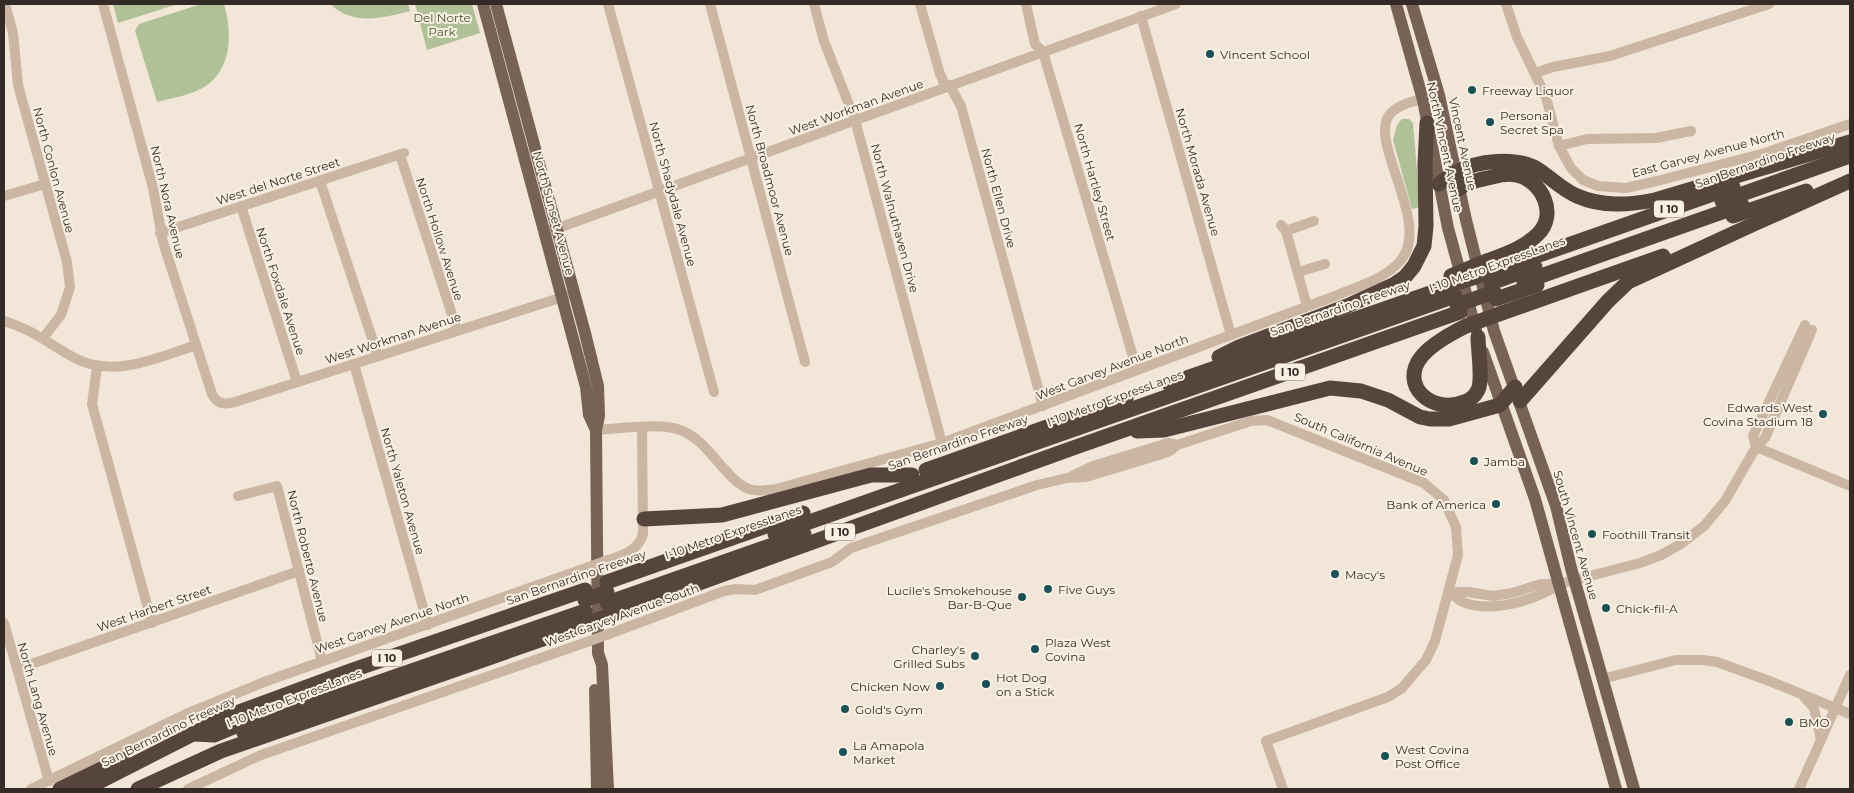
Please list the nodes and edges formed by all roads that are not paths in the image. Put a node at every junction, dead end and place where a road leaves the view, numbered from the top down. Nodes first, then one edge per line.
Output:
1 (5, 4) edge
2 (103, 4) edge
3 (483, 4) edge
4 (496, 4) edge
5 (608, 4) edge
6 (710, 4) edge
7 (814, 4) edge
8 (920, 4) edge
9 (1026, 4) edge
10 (1176, 4) edge
11 (1396, 4) edge
12 (1412, 4) edge
13 (1506, 4) edge
14 (1769, 4) edge
15 (1141, 16) junction
16 (1044, 52) junction
17 (1535, 73) junction
18 (950, 86) junction
19 (1439, 96) junction
20 (1423, 100) junction
21 (855, 120) junction
22 (1427, 123) junction
23 (1850, 124) edge
24 (1691, 131) dead end
25 (1850, 142) edge
26 (1559, 146) junction
27 (1850, 146) edge
28 (402, 154) joint
29 (1850, 156) edge
30 (751, 158) junction
31 (1850, 167) edge
32 (1456, 172) junction
33 (1850, 176) edge
34 (320, 181) junction
35 (1850, 181) edge
36 (45, 184) junction
37 (1439, 184) junction
38 (1459, 189) junction
39 (660, 191) junction
40 (4, 196) edge
41 (241, 206) junction
42 (1314, 221) dead end
43 (1756, 222) junction
44 (551, 231) junction
45 (160, 233) junction
46 (1325, 264) dead end
47 (1298, 272) junction
48 (1492, 287) junction
49 (569, 295) junction
50 (1457, 295) junction
51 (1307, 306) junction
52 (4, 320) edge
53 (1809, 328) dead end
54 (457, 330) junction
55 (1231, 335) junction
56 (1478, 337) junction
57 (44, 338) junction
58 (196, 345) junction
59 (378, 356) junction
60 (805, 362) dead end
61 (354, 364) junction
62 (97, 367) junction
63 (1137, 370) junction
64 (297, 382) junction
65 (1154, 389) junction
66 (714, 392) dead end
67 (1517, 394) junction
68 (219, 403) joint
69 (1500, 404) junction
70 (1043, 406) junction
71 (1251, 421) joint
72 (642, 428) junction
73 (596, 430) junction
74 (1121, 432) junction
75 (942, 443) junction
76 (1756, 447) junction
77 (912, 475) junction
78 (1850, 486) edge
79 (238, 496) dead end
80 (644, 519) junction
81 (299, 572) junction
82 (1574, 580) junction
83 (1560, 584) junction
84 (1449, 592) junction
85 (596, 603) junction
86 (4, 623) edge
87 (152, 623) junction
88 (428, 625) junction
89 (598, 653) junction
90 (322, 661) junction
91 (17, 669) junction
92 (1850, 675) edge
93 (1602, 679) junction
94 (1802, 694) junction
95 (1836, 707) junction
96 (1850, 714) edge
97 (1821, 741) junction
98 (176, 742) junction
99 (170, 773) junction
100 (55, 785) edge
101 (31, 789) edge
102 (85, 789) edge
103 (138, 789) edge
104 (145, 789) edge
105 (188, 789) edge
106 (597, 789) edge
107 (608, 789) edge
108 (1283, 789) edge
109 (1616, 789) edge
110 (1634, 789) edge
111 (1799, 789) edge

1 - 36 street, North Conlon Avenue
2 - 45 street, North Nora Avenue
3 - 44 main road, North Sunset Avenue
4 - 44 main road, North Sunset Avenue
5 - 39 street, North Shadydale Avenue
6 - 30 street, North Broadmoor Avenue
7 - 21 street, North Walnuthaven Drive
8 - 18 street, North Ellen Drive
9 - 16 street, North Hartley Street
10 - 15 street, West Workman Avenue
11 - 20 main road, North Vincent Avenue
12 - 19 main road, Vincent Avenue
13 - 17 street
14 - 17 street
15 - 16 street, West Workman Avenue
15 - 55 street, North Morada Avenue
16 - 18 street, West Workman Avenue
16 - 63 street, North Hartley Street
17 - 26 street
18 - 21 street, West Workman Avenue
18 - 70 street, North Ellen Drive
19 - 20 street, West Garvey Avenue North
19 - 32 main road, Vincent Avenue
20 - 22 main road, North Vincent Avenue
20 - 51 street, West Garvey Avenue North
21 - 30 street, West Workman Avenue
21 - 75 street, North Walnuthaven Drive
22 - 37 main road, North Vincent Avenue
22 - 65 highway
23 - 26 street, East Garvey Avenue North
24 - 26 street
25 - 32 highway
27 - 48 highway, San Bernardino Freeway / I 10
28 - 34 street, West del Norte Street
28 - 54 street, North Hollow Avenue
29 - 48 highway, I-10 Metro ExpressLanes
30 - 39 street, West Workman Avenue
30 - 60 street, North Broadmoor Avenue
31 - 48 highway, I-10 Metro ExpressLanes
32 - 37 highway
32 - 38 main road, Vincent Avenue
33 - 48 highway, San Bernardino Freeway / I 10
34 - 41 street, West del Norte Street
34 - 59 street
35 - 43 highway
36 - 40 street
36 - 57 street, North Conlon Avenue
37 - 50 main road, North Vincent Avenue
38 - 48 main road, Vincent Avenue
38 - 48 highway
39 - 44 street, West Workman Avenue
39 - 66 street, North Shadydale Avenue
41 - 45 street, West del Norte Street
41 - 64 street, North Foxdale Avenue
42 - 47 street
43 - 48 highway
43 - 67 highway
44 - 49 main road, North Sunset Avenue
45 - 58 street, North Nora Avenue
46 - 47 street
47 - 51 street
48 - 50 highway, bridge
48 - 50 highway, San Bernardino Freeway / I 10
48 - 56 highway, bridge
48 - 67 main road, South Vincent Avenue
49 - 54 street, West Workman Avenue
49 - 73 main road, North Sunset Avenue
50 - 56 main road
50 - 65 highway, San Bernardino Freeway / I 10
50 - 74 highway, San Bernardino Freeway / I 10
50 - 85 highway, I-10 Metro ExpressLanes
51 - 55 street, West Garvey Avenue North
52 - 57 street
53 - 76 street
54 - 59 street, West Workman Avenue
55 - 63 street, West Garvey Avenue North
56 - 69 main road
57 - 62 street
58 - 62 street
58 - 68 street, North Nora Avenue
59 - 61 street, West Workman Avenue
61 - 64 street, West Workman Avenue
61 - 88 street, North Yaleton Avenue
62 - 87 street
63 - 70 street, West Garvey Avenue North
64 - 68 street, West Workman Avenue
65 - 77 highway, San Bernardino Freeway / I 10
67 - 69 highway
67 - 82 main road, South Vincent Avenue
69 - 74 highway
69 - 83 main road
70 - 75 street, West Garvey Avenue North
71 - 84 street, South California Avenue
71 - 105 street, West Garvey Avenue South, bridge
72 - 73 street, West Garvey Avenue North
72 - 75 street, West Garvey Avenue North
72 - 80 street, West Garvey Avenue North
73 - 85 main road, North Sunset Avenue
74 - 85 highway, San Bernardino Freeway / I 10
76 - 78 street
76 - 82 street
77 - 80 highway
77 - 85 highway, San Bernardino Freeway / I 10
79 - 81 street, North Roberto Avenue
80 - 88 street, West Garvey Avenue North, bridge
81 - 87 street, West Harbert Street
81 - 90 street, North Roberto Avenue
82 - 83 street
82 - 93 main road, South Vincent Avenue
83 - 84 street
83 - 109 main road
84 - 108 street, South California Avenue
85 - 89 main road, North Sunset Avenue
85 - 98 highway, San Bernardino Freeway / I 10
85 - 99 highway, San Bernardino Freeway / I 10
86 - 91 street, North Lang Avenue
87 - 91 street, West Harbert Street
88 - 90 street, West Garvey Avenue North
89 - 106 main road
89 - 107 main road
90 - 100 street, West Garvey Avenue North
91 - 100 street, North Lang Avenue
92 - 95 street
93 - 94 street
93 - 110 main road, South Vincent Avenue
94 - 95 street
94 - 97 street
95 - 96 street
95 - 97 street
97 - 111 street
98 - 100 highway
98 - 102 highway, San Bernardino Freeway / I 10
99 - 103 highway, San Bernardino Freeway / I 10
99 - 104 highway
100 - 101 street, West Garvey Avenue North

